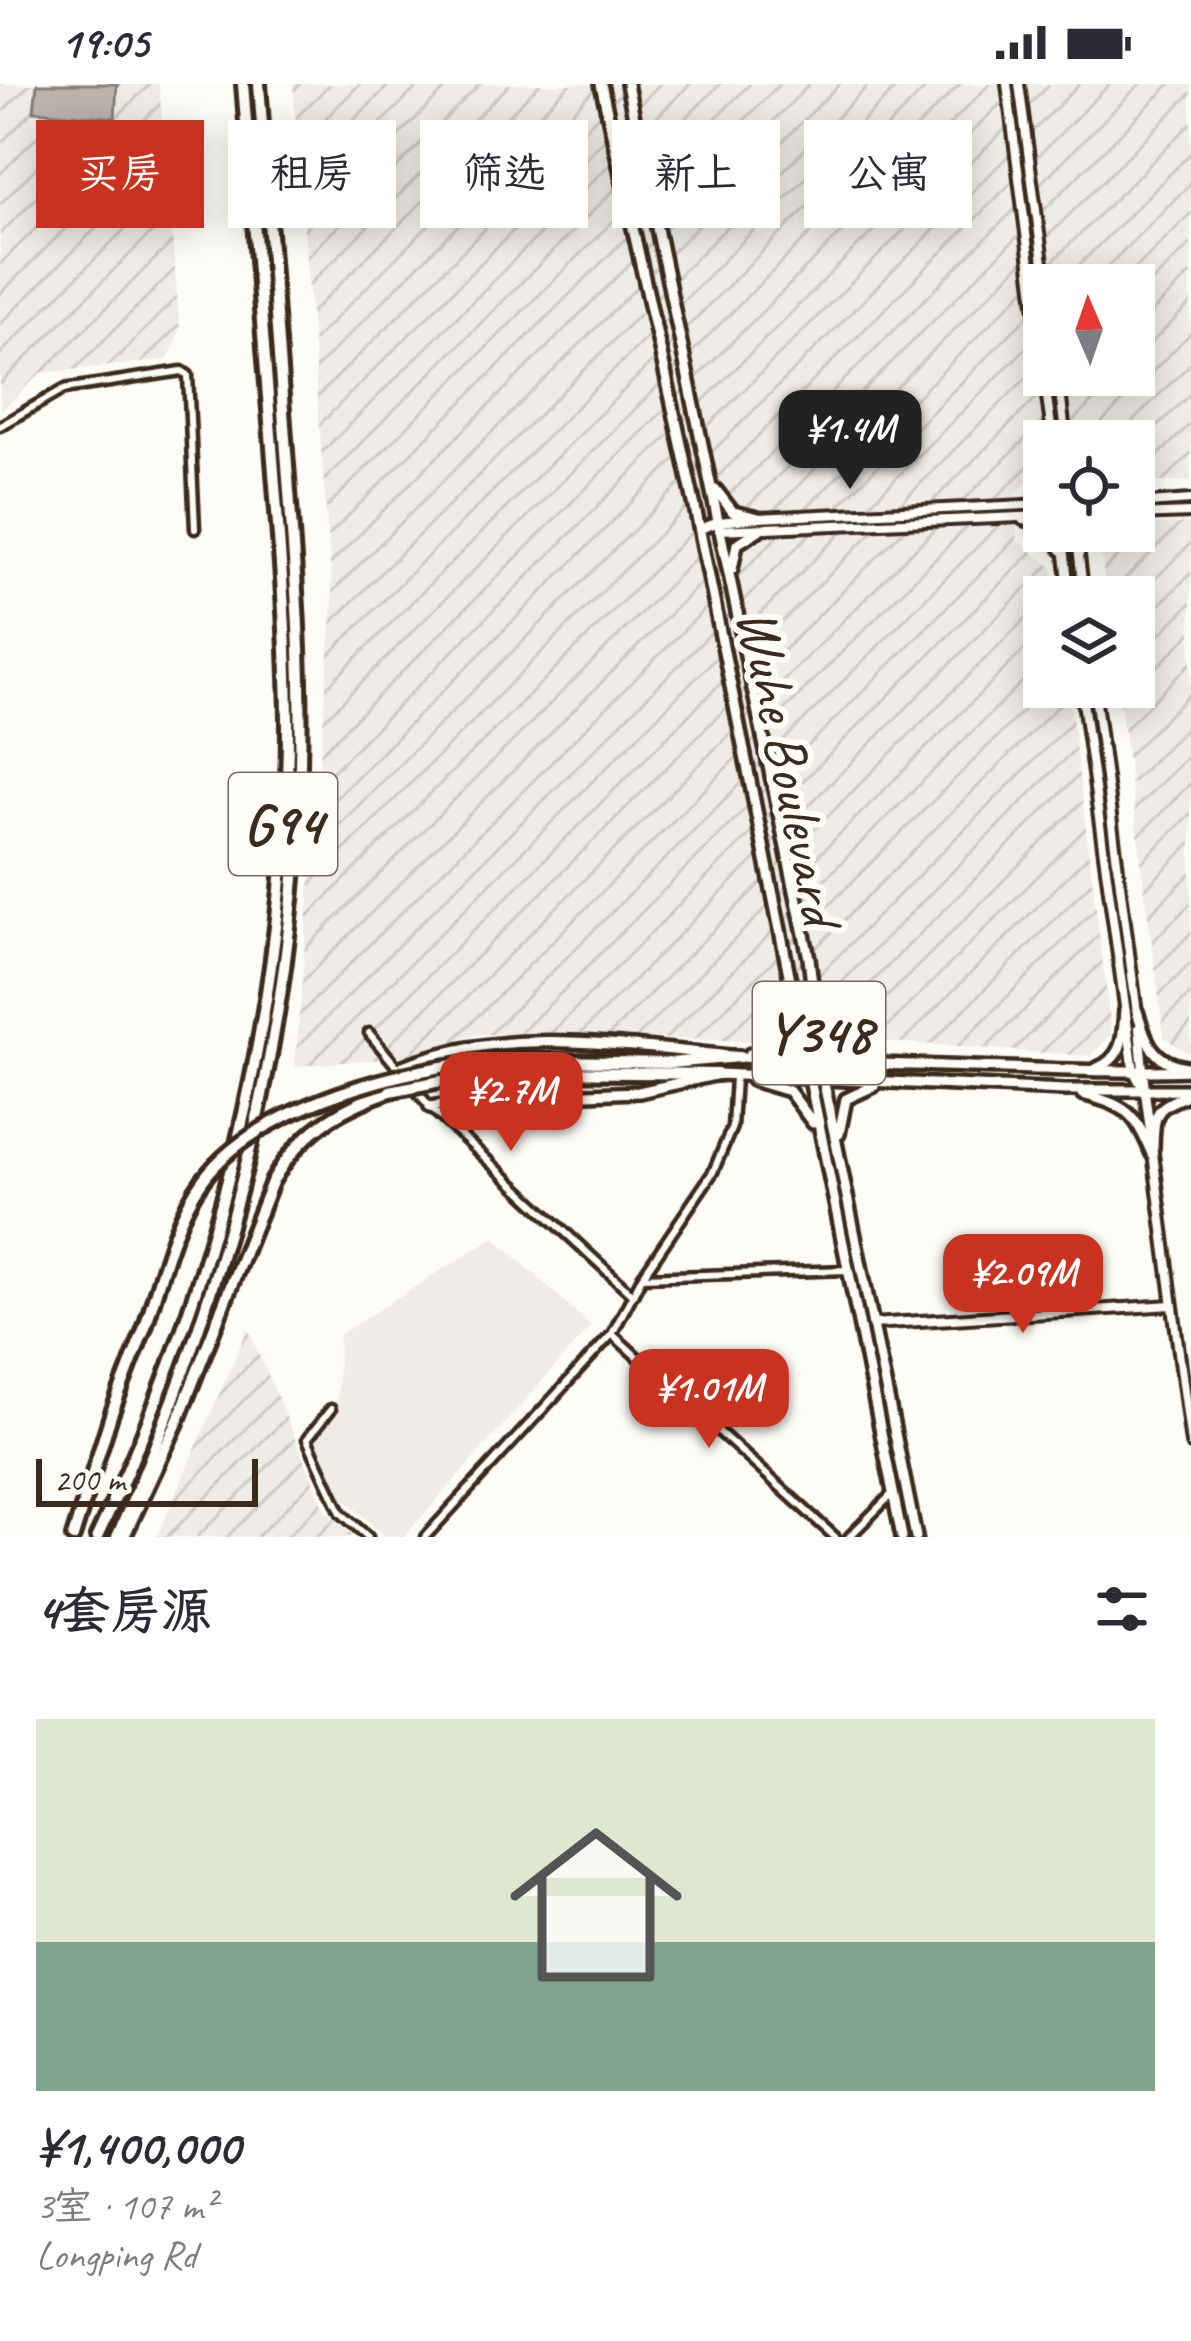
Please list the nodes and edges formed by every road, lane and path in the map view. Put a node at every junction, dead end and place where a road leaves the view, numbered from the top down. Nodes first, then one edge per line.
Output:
1 (243, 84) edge
2 (259, 84) edge
3 (602, 84) edge
4 (627, 84) edge
5 (1007, 84) edge
6 (1019, 84) edge
7 (1030, 264) edge
8 (1043, 264) edge
9 (0, 426) edge
10 (708, 472) junction
11 (1191, 500) edge
12 (1023, 503) edge
13 (1155, 503) edge
14 (1018, 505) junction
15 (1023, 505) edge
16 (1191, 512) edge
17 (1155, 514) edge
18 (1010, 517) junction
19 (1023, 517) edge
20 (1023, 521) edge
21 (759, 524) junction
22 (720, 526) junction
23 (195, 529) dead end
24 (700, 529) junction
25 (1062, 552) edge
26 (1064, 552) edge
27 (1079, 552) edge
28 (1080, 552) edge
29 (1080, 563) junction
30 (1066, 567) junction
31 (1067, 576) edge
32 (1082, 576) edge
33 (731, 580) junction
34 (1084, 708) edge
35 (1096, 708) edge
36 (794, 991) junction
37 (814, 996) junction
38 (1131, 1011) junction
39 (369, 1033) dead end
40 (739, 1057) junction
41 (805, 1060) junction
42 (823, 1063) junction
43 (902, 1065) junction
44 (398, 1068) junction
45 (1191, 1069) edge
46 (1088, 1072) junction
47 (1140, 1072) junction
48 (718, 1074) junction
49 (735, 1075) junction
50 (807, 1078) junction
51 (823, 1078) junction
52 (897, 1082) junction
53 (1065, 1090) junction
54 (1144, 1092) junction
55 (1191, 1092) edge
56 (430, 1107) junction
57 (820, 1140) junction
58 (837, 1145) junction
59 (1153, 1154) junction
60 (848, 1270) junction
61 (642, 1277) junction
62 (633, 1295) junction
63 (1172, 1305) junction
64 (872, 1324) junction
65 (612, 1334) junction
66 (331, 1409) dead end
67 (1191, 1444) edge
68 (894, 1492) junction
69 (73, 1537) edge
70 (97, 1537) edge
71 (120, 1537) edge
72 (368, 1537) edge
73 (424, 1537) edge
74 (835, 1537) edge
75 (849, 1537) edge
76 (902, 1537) edge
77 (916, 1537) edge

1 - 70 highway, G94
2 - 71 highway, G94
3 - 24 main road, Wuhe Boulevard / Y348
4 - 10 main road, Wuhe Boulevard / Y348
5 - 7 main road
6 - 8 main road
9 - 23 street
10 - 21 main road
10 - 22 main road, Wuhe Boulevard / Y348
11 - 13 main road
12 - 14 main road
14 - 15 main road
14 - 21 main road
16 - 17 main road
18 - 19 main road
18 - 20 main road
18 - 21 main road
21 - 22 main road
21 - 33 main road
22 - 24 main road
22 - 33 main road, Wuhe Boulevard / Y348
24 - 36 main road, Wuhe Boulevard / Y348
25 - 30 main road
26 - 30 main road
27 - 29 main road
28 - 29 main road
29 - 32 main road
30 - 31 main road
33 - 37 main road, Wuhe Boulevard / Y348
34 - 38 main road
35 - 38 main road
36 - 40 main road
36 - 41 main road, Wuhe Boulevard / Y348
37 - 42 main road, Wuhe Boulevard / Y348
37 - 43 main road
38 - 45 main road
38 - 46 main road
38 - 47 main road
39 - 44 street
40 - 41 main road
40 - 44 main road
40 - 69 highway, bridge
41 - 42 main road
41 - 50 main road, Wuhe Boulevard / Y348
42 - 43 main road
42 - 51 main road, Wuhe Boulevard / Y348
43 - 46 main road
44 - 56 street
45 - 47 main road
46 - 47 main road
47 - 54 main road
48 - 49 main road
48 - 56 main road
48 - 71 highway, bridge
49 - 50 main road
49 - 57 main road
49 - 61 street
50 - 51 main road
50 - 57 main road, Wuhe Boulevard / Y348
51 - 52 main road
51 - 58 main road, Wuhe Boulevard / Y348
52 - 53 main road
52 - 58 main road
53 - 54 main road
53 - 59 main road
54 - 55 main road
54 - 59 main road
55 - 59 main road
56 - 62 street
57 - 60 main road, Wuhe Boulevard / Y348
58 - 64 main road, Wuhe Boulevard / Y348
59 - 63 main road
60 - 61 street
60 - 68 main road, Wuhe Boulevard / Y348
61 - 62 street
62 - 65 street
63 - 64 main road
63 - 67 main road
64 - 77 main road, Wuhe Boulevard / Y348
65 - 73 street
65 - 74 street
66 - 72 street
68 - 75 street
68 - 76 main road, Wuhe Boulevard / Y348

